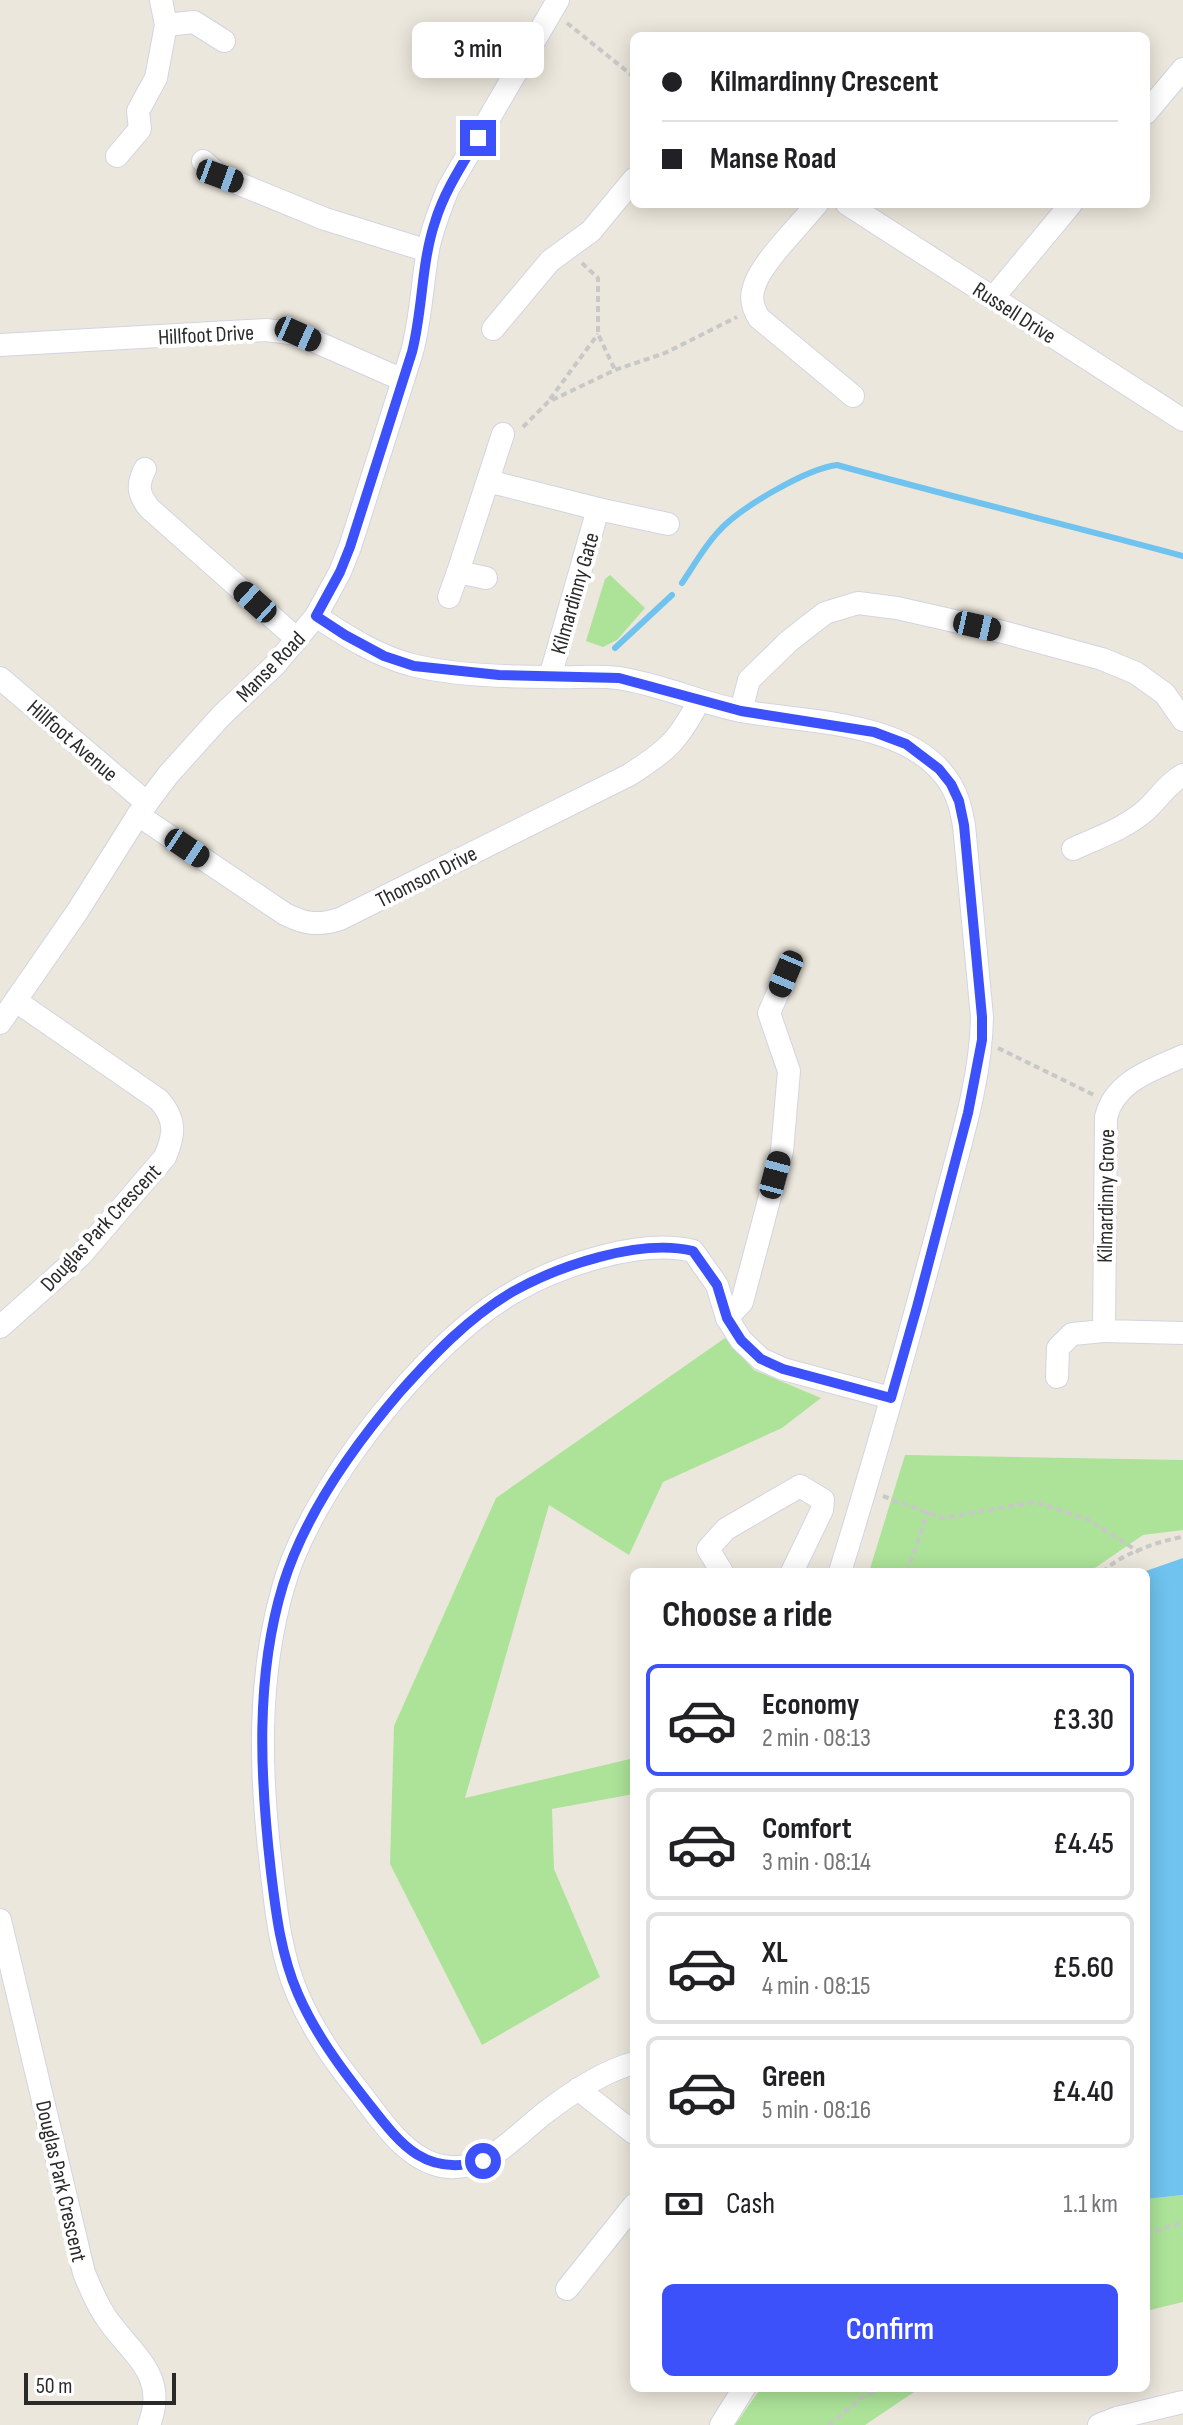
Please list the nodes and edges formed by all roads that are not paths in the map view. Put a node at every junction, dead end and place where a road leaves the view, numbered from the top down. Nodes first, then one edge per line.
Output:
1 (161, 0) edge
2 (555, 5) edge
3 (166, 25) junction
4 (224, 41) dead end
5 (1183, 69) edge
6 (1150, 108) edge
7 (117, 156) dead end
8 (203, 161) dead end
9 (630, 184) edge
10 (814, 208) edge
11 (853, 208) edge
12 (1068, 208) edge
13 (428, 251) junction
14 (993, 298) junction
15 (493, 329) dead end
16 (0, 345) edge
17 (403, 380) junction
18 (853, 396) dead end
19 (1183, 420) edge
20 (503, 434) road end
21 (145, 469) dead end
22 (488, 481) junction
23 (598, 509) junction
24 (668, 524) dead end
25 (458, 572) junction
26 (486, 578) dead end
27 (449, 597) dead end
28 (316, 616) junction
29 (297, 639) junction
30 (550, 677) junction
31 (0, 678) edge
32 (699, 701) junction
33 (741, 711) junction
34 (1183, 720) edge
35 (1183, 775) edge
36 (142, 809) junction
37 (1073, 849) dead end
38 (786, 974) dead end
39 (16, 1001) junction
40 (0, 1023) edge
41 (1183, 1056) edge
42 (727, 1318) junction
43 (0, 1327) edge
44 (1104, 1331) junction
45 (1183, 1333) edge
46 (1057, 1377) dead end
47 (891, 1398) junction
48 (720, 1568) edge
49 (794, 1568) edge
50 (841, 1568) edge
51 (0, 1920) edge
52 (630, 2065) edge
53 (578, 2089) junction
54 (630, 2130) edge
55 (630, 2210) edge
56 (567, 2289) dead end
57 (742, 2392) edge
58 (1183, 2402) edge
59 (149, 2425) edge
60 (721, 2425) edge
61 (1099, 2425) edge

1 - 3 street
2 - 13 street, Manse Road
3 - 4 street
3 - 7 street
5 - 6 street
8 - 13 street
9 - 15 street
10 - 18 street
11 - 14 street, Russell Drive
12 - 14 street
13 - 17 street, Manse Road
14 - 19 street, Russell Drive
16 - 17 street, Hillfoot Drive
17 - 28 street, Manse Road
20 - 22 street
21 - 29 street
22 - 23 street, Kilmardinny Gate
22 - 25 street
23 - 24 street, Kilmardinny Gate
23 - 30 street, Kilmardinny Gate
25 - 26 street
25 - 27 street
28 - 29 street, Manse Road
28 - 30 street
29 - 36 street, Manse Road
30 - 32 street
31 - 36 street, Hillfoot Avenue
32 - 33 street
32 - 36 street, Thomson Drive
33 - 34 street
33 - 47 street
35 - 37 street
36 - 39 street, Manse Road
38 - 42 street
39 - 40 street, Manse Road
39 - 43 street, Douglas Park Crescent
41 - 44 street, Kilmardinny Grove
42 - 47 street
42 - 53 street
44 - 45 street
44 - 46 street
47 - 50 street
48 - 49 street
51 - 59 street, Douglas Park Crescent
52 - 53 street
53 - 54 street
55 - 56 street
57 - 60 street
58 - 61 street

